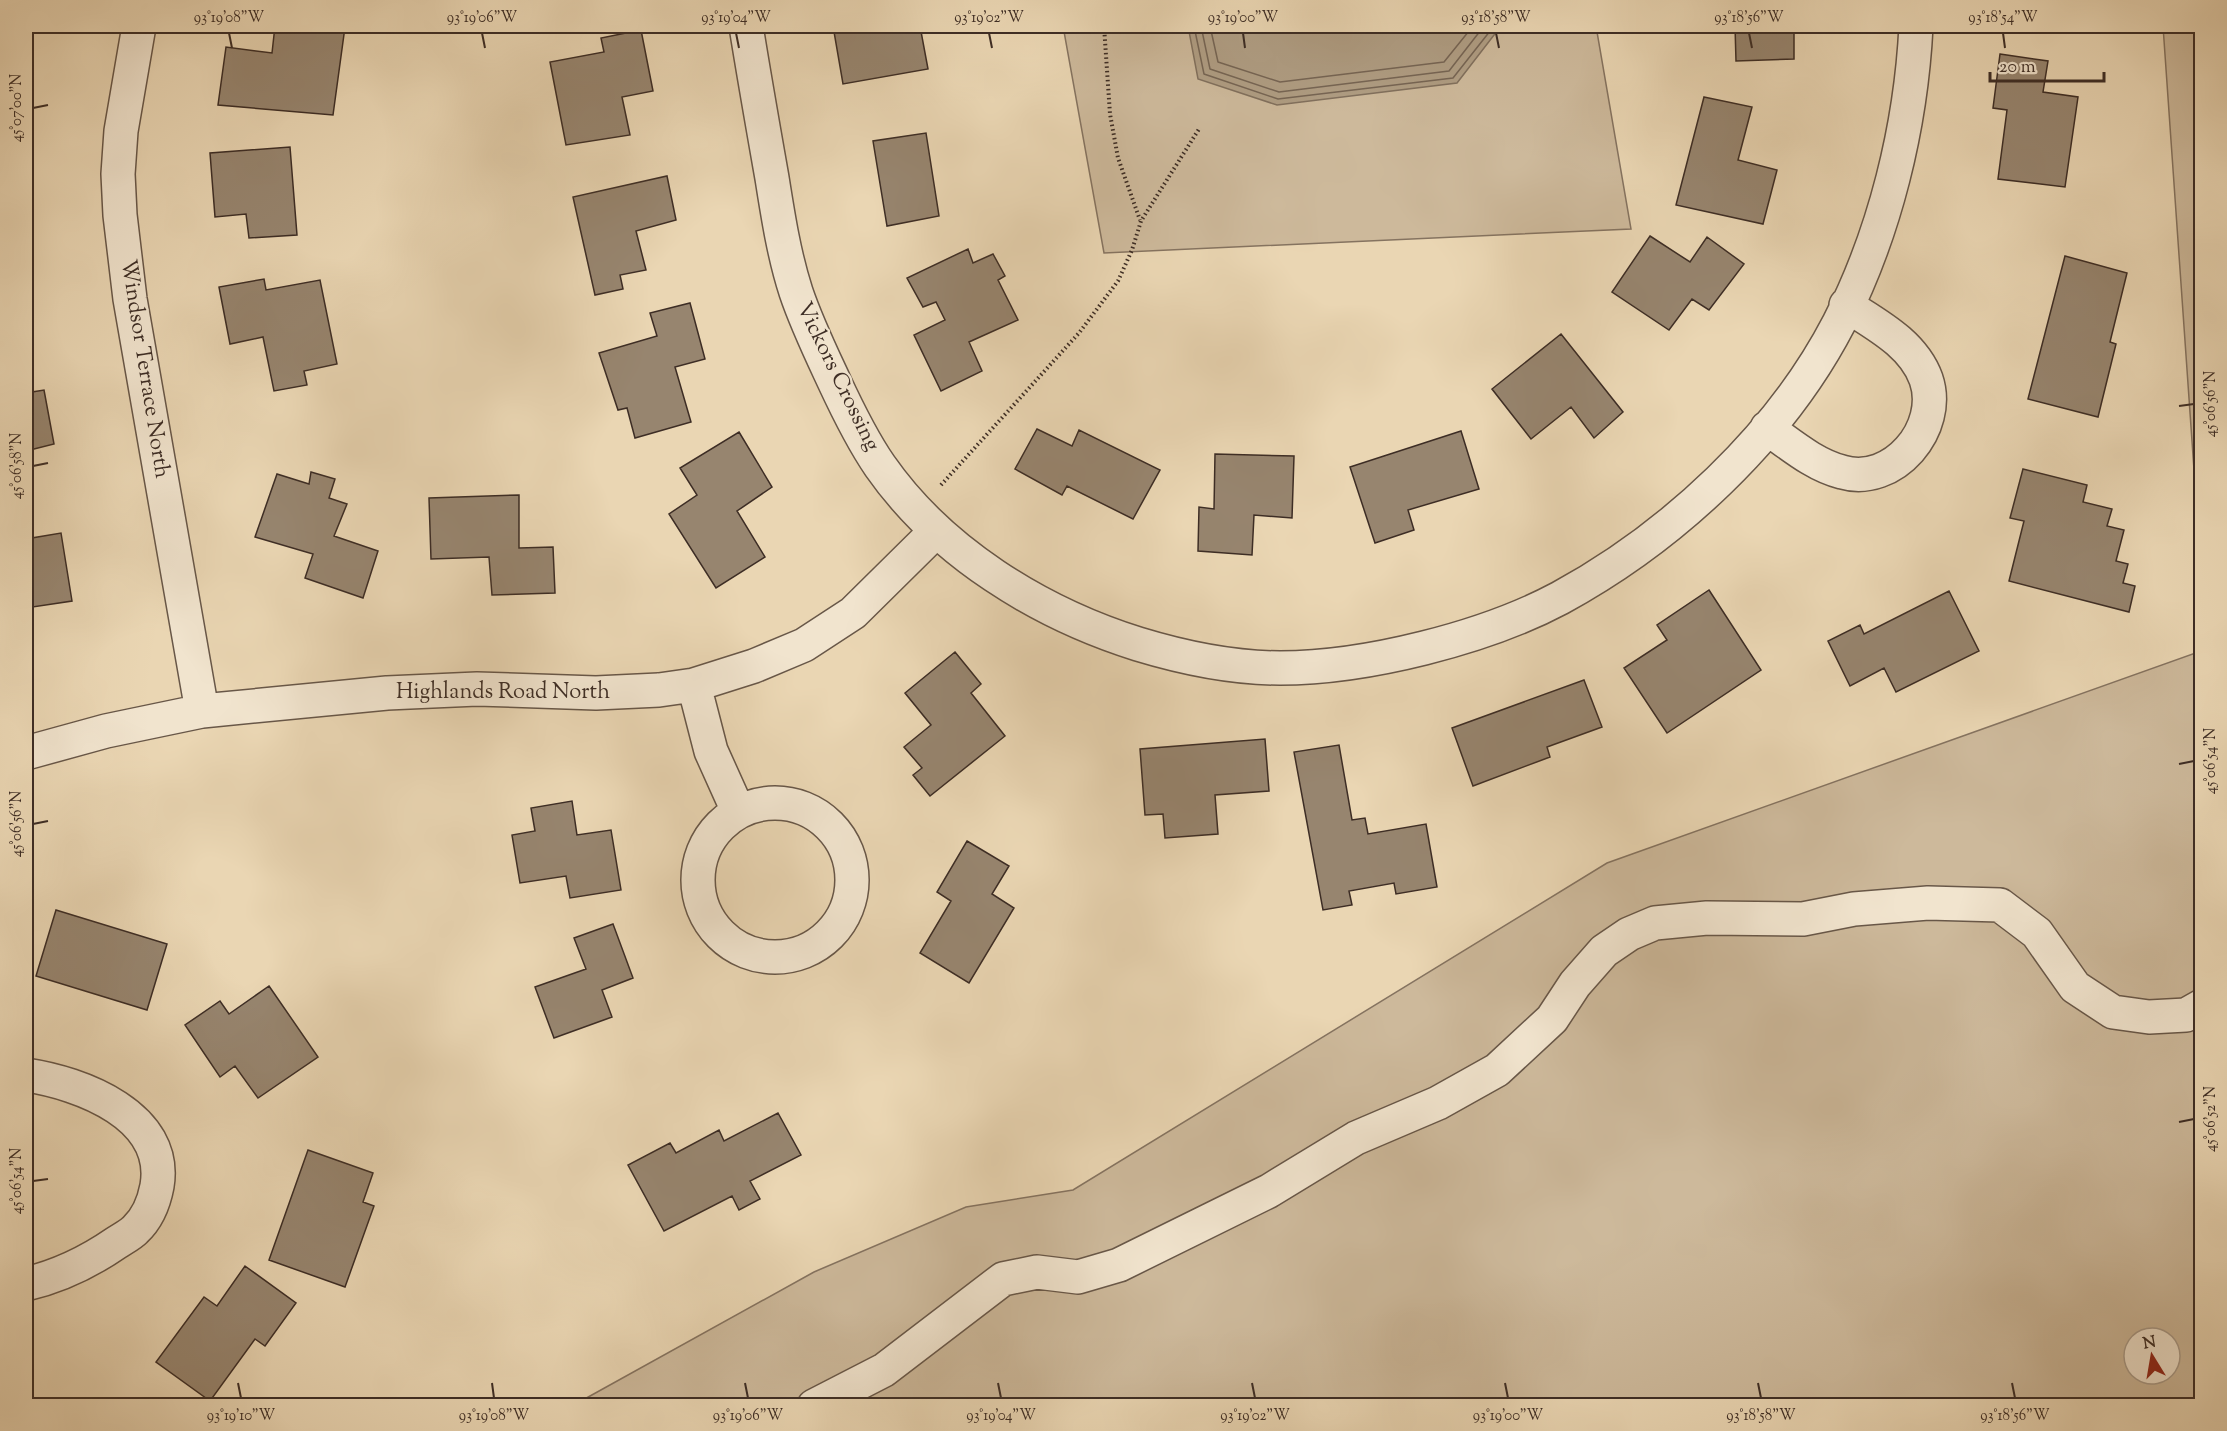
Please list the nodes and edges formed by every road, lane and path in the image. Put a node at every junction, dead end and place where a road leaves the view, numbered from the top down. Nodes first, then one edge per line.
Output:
1 (139, 26) edge
2 (746, 26) edge
3 (1104, 26) edge
4 (1916, 26) edge
5 (1199, 129) dead end
6 (1141, 221) junction
7 (1846, 305) junction
8 (1767, 428) junction
9 (927, 520) junction
10 (694, 685) junction
11 (202, 711) junction
12 (26, 753) edge
13 (738, 811) junction
14 (2202, 1006) edge
15 (26, 1075) edge
16 (26, 1284) edge
17 (814, 1406) edge

1 - 11 street, Windsor Terrace North
2 - 9 street, Vickors Crossing
3 - 6 path
4 - 7 street, Vickors Crossing
5 - 6 path
6 - 9 path
7 - 8 street, Vickors Crossing
7 - 8 street
8 - 9 street, Vickors Crossing
9 - 10 street, Highlands Road North
10 - 11 street, Highlands Road North
10 - 13 street
11 - 12 street, Highlands Road North
13 - 13 street
14 - 17 street
15 - 16 street

